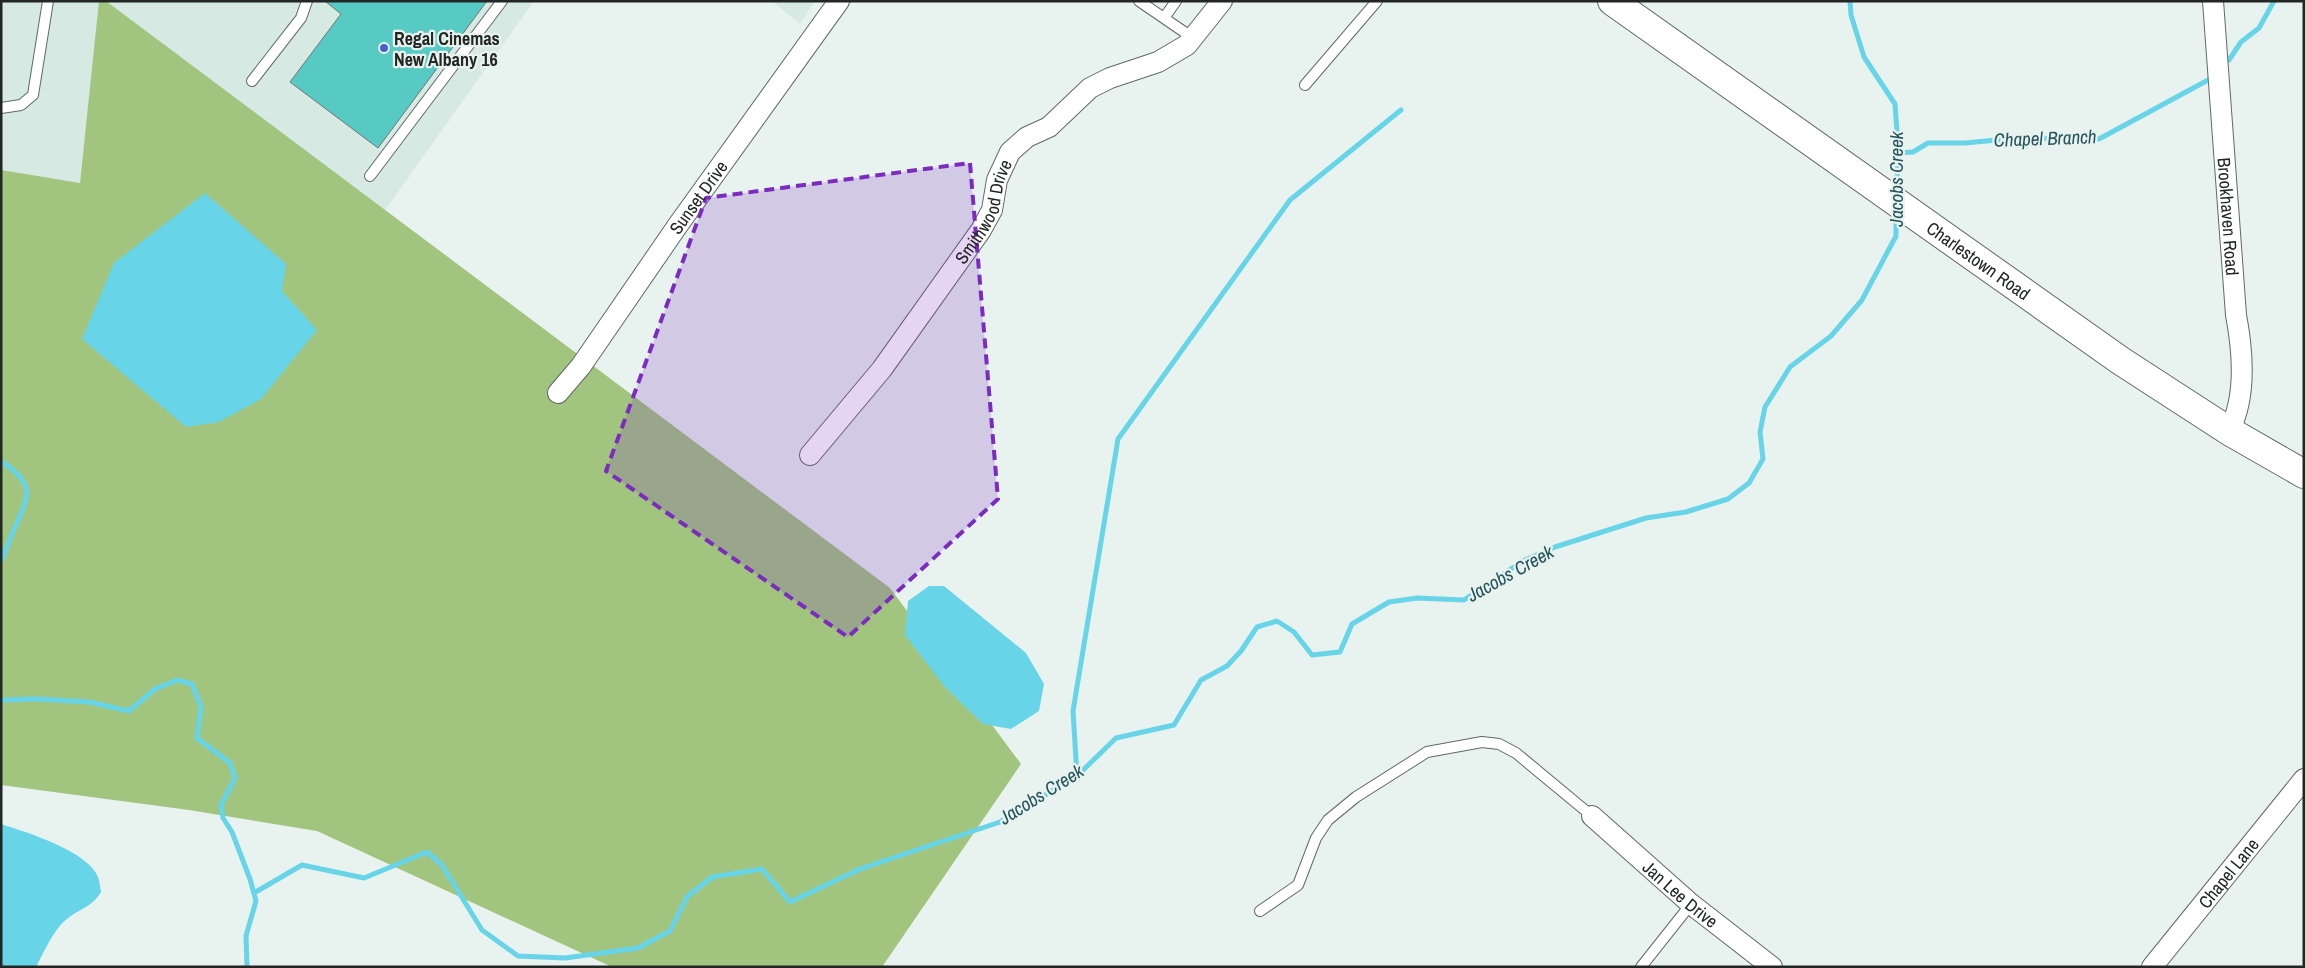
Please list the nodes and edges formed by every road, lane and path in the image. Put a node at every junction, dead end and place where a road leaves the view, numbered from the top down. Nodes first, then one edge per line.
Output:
1 (48, 1) edge
2 (307, 1) edge
3 (502, 1) edge
4 (839, 1) edge
5 (1139, 1) edge
6 (1176, 1) edge
7 (1222, 1) edge
8 (1377, 1) edge
9 (1612, 1) edge
10 (2213, 1) edge
11 (1164, 18) junction
12 (1192, 38) junction
13 (252, 81) dead end
14 (1306, 85) dead end
15 (1, 108) edge
16 (370, 176) dead end
17 (558, 393) dead end
18 (2229, 431) junction
19 (810, 455) dead end
20 (2304, 474) edge
21 (2304, 779) edge
22 (1592, 816) joint
23 (1692, 904) junction
24 (1260, 911) dead end
25 (1641, 967) edge
26 (1772, 967) edge
27 (2152, 967) edge

1 - 15 lane
2 - 13 lane
3 - 16 lane
4 - 17 street, Sunset Drive
5 - 11 lane
6 - 11 lane
7 - 12 street, Smithwood Drive
8 - 14 lane
9 - 18 main road, Charlestown Road
10 - 18 street, Brookhaven Road
11 - 12 lane
12 - 19 street, Smithwood Drive
18 - 20 main road, Charlestown Road
21 - 27 street, Chapel Lane
22 - 23 street, Jan Lee Drive
22 - 24 lane
23 - 25 lane
23 - 26 street, Jan Lee Drive

